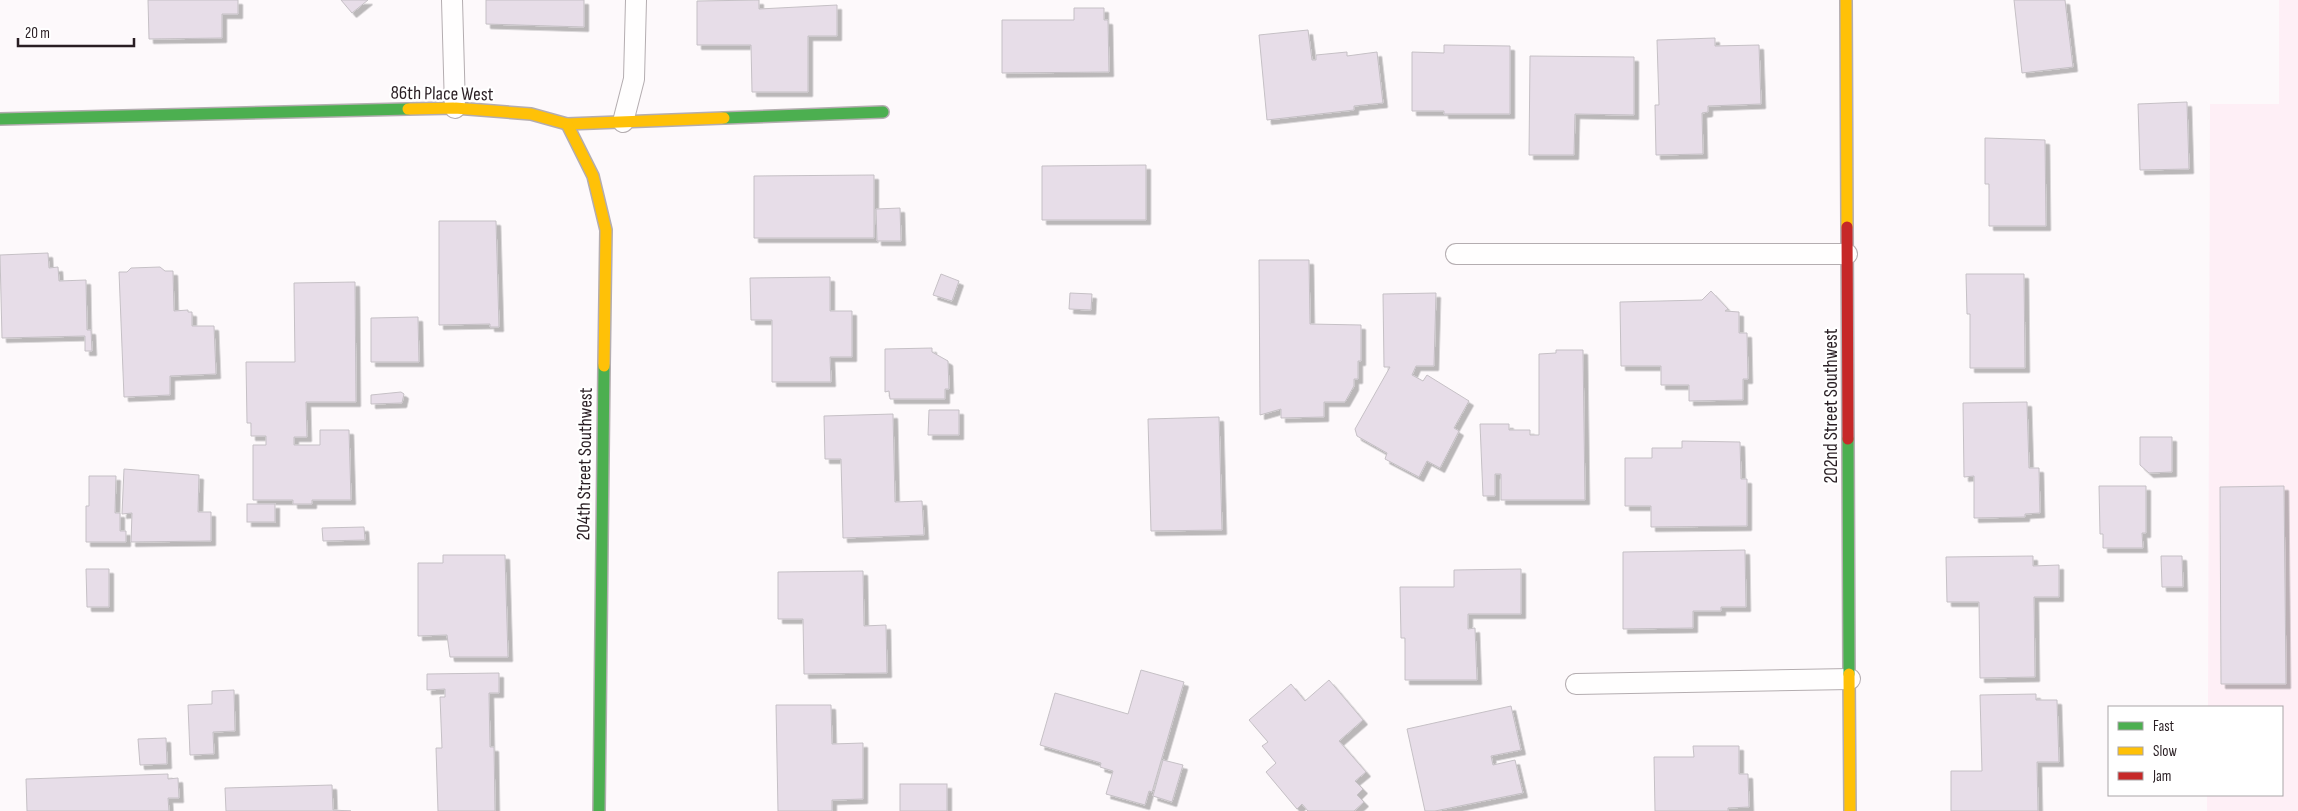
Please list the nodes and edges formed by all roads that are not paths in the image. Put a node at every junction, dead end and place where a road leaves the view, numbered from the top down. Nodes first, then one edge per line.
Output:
1 (452, 0) edge
2 (636, 0) edge
3 (1846, 0) edge
4 (454, 108) junction
5 (883, 112) dead end
6 (0, 120) edge
7 (623, 122) junction
8 (567, 124) junction
9 (1456, 254) dead end
10 (1847, 254) junction
11 (1850, 679) junction
12 (1576, 684) dead end
13 (599, 811) edge
14 (1850, 811) edge

1 - 4 lane
2 - 7 lane
3 - 10 street, 202nd Street Southwest
4 - 6 street, 86th Place West
4 - 8 street, 86th Place West
5 - 7 street, 86th Place West
7 - 8 street, 86th Place West
8 - 13 street, 204th Street Southwest
9 - 10 lane
10 - 11 street, 202nd Street Southwest
11 - 12 lane
11 - 14 street, 202nd Street Southwest

